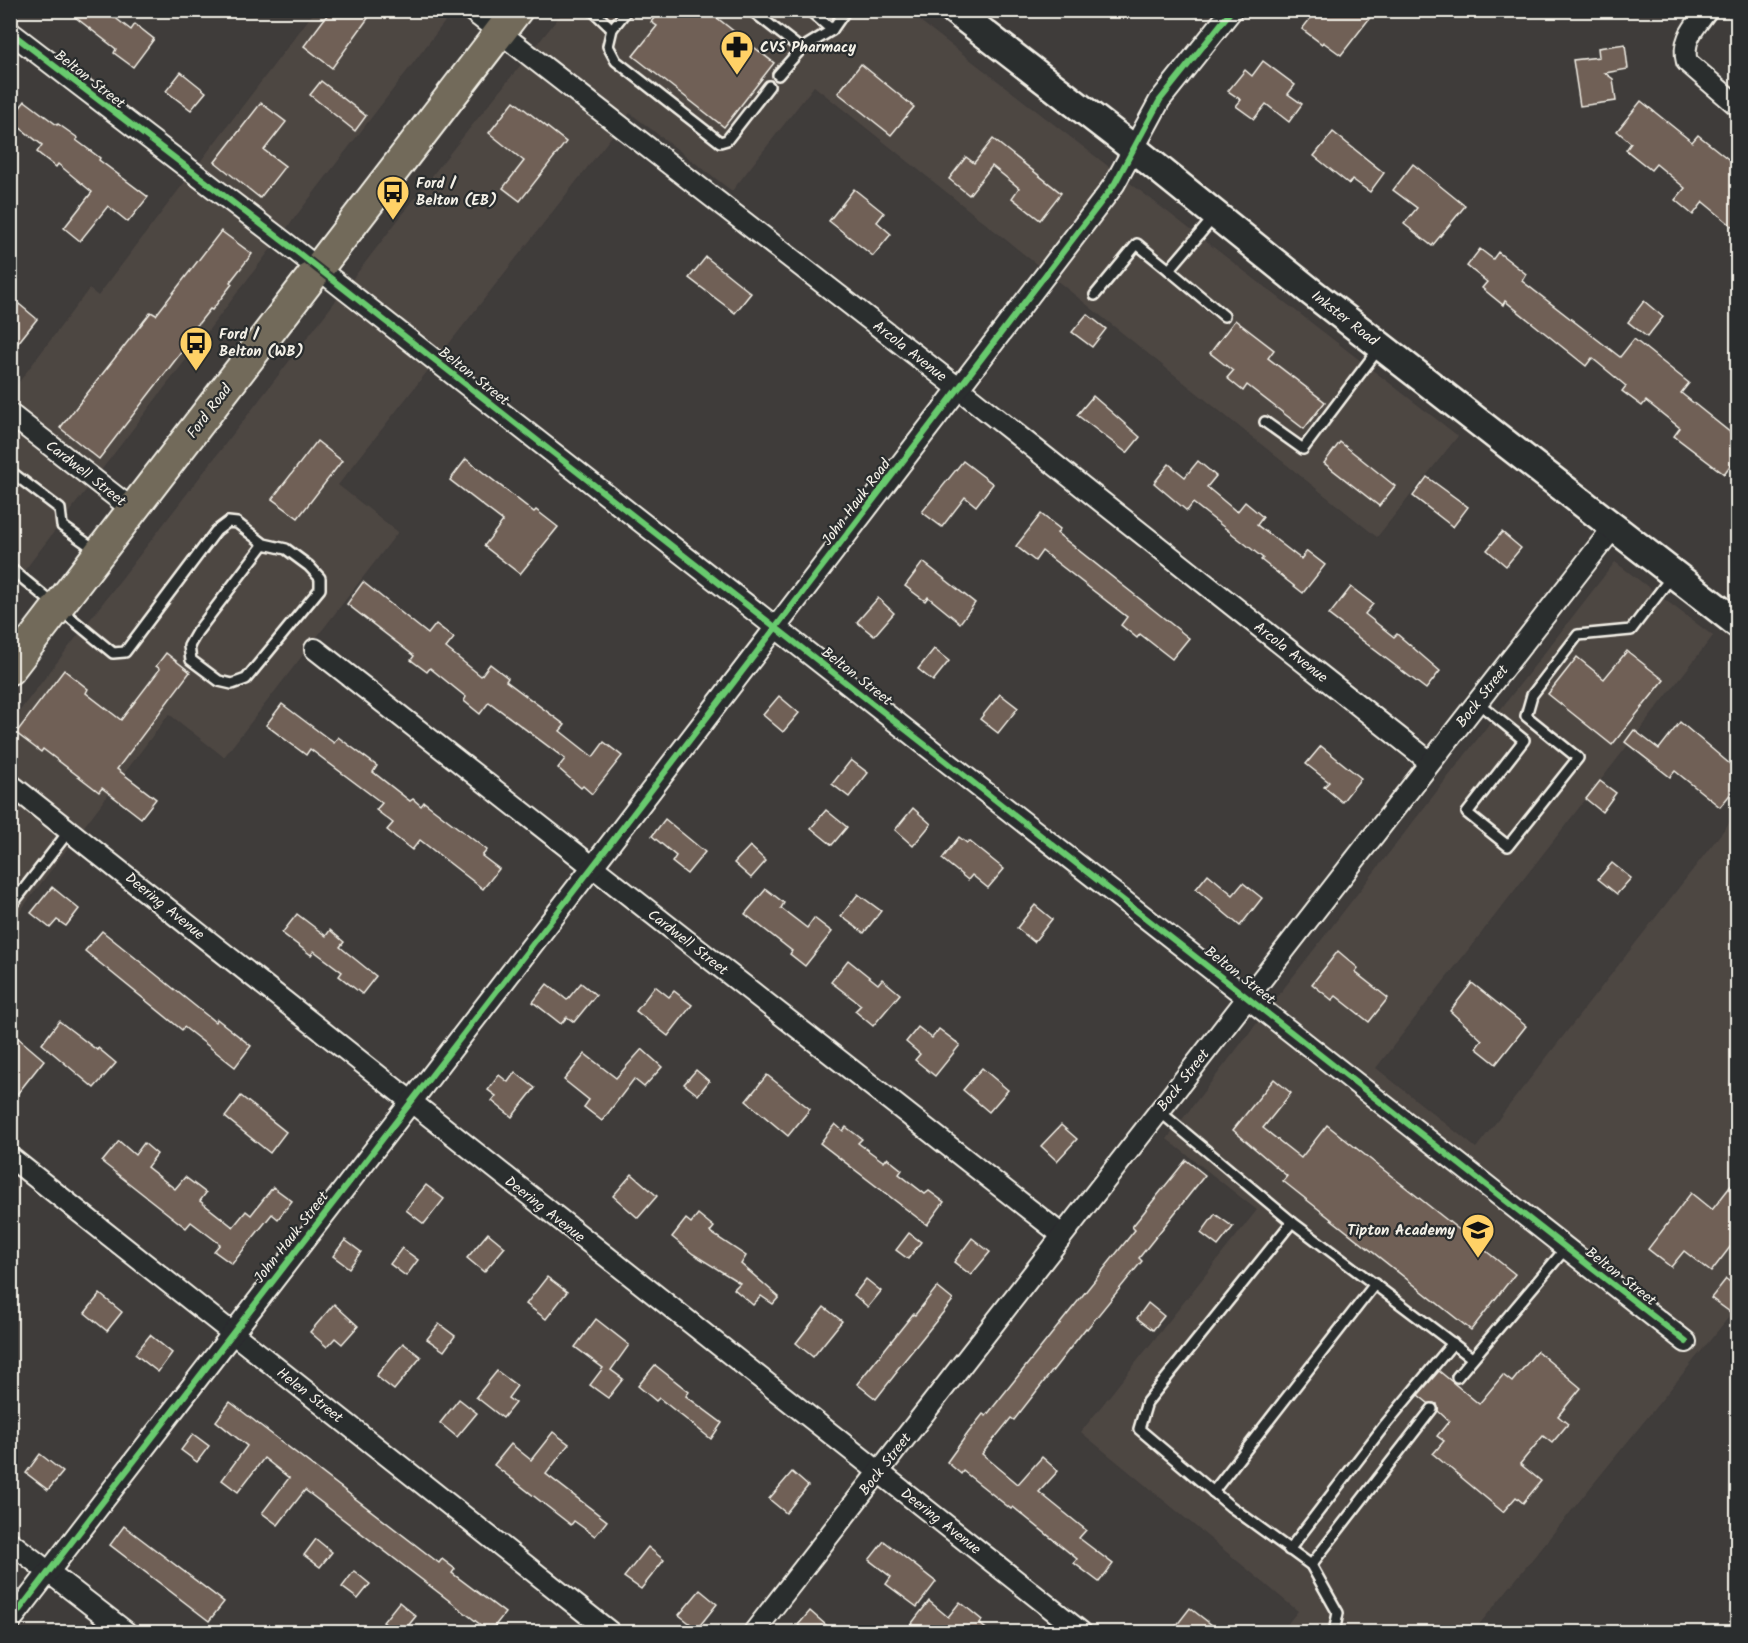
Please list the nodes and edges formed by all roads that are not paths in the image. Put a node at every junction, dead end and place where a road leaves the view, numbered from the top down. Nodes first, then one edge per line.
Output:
1 (471, 10) edge
2 (591, 10) edge
3 (627, 10) edge
4 (751, 10) edge
5 (809, 10) edge
6 (846, 10) edge
7 (954, 10) edge
8 (1232, 10) edge
9 (1707, 10) edge
10 (508, 22) edge
11 (612, 29) junction
12 (832, 30) junction
13 (10, 32) edge
14 (801, 49) junction
15 (778, 75) dead end
16 (769, 86) dead end
17 (1737, 106) edge
18 (1134, 149) junction
19 (1216, 214) junction
20 (317, 268) junction
21 (1169, 270) junction
22 (1095, 295) dead end
23 (1224, 316) dead end
24 (1382, 346) junction
25 (958, 388) junction
26 (12, 418) edge
27 (1265, 422) dead end
28 (10, 471) edge
29 (133, 510) junction
30 (1613, 528) junction
31 (264, 544) junction
32 (100, 553) junction
33 (10, 568) edge
34 (1673, 574) junction
35 (59, 606) junction
36 (1737, 624) edge
37 (776, 627) junction
38 (315, 649) dead end
39 (10, 669) edge
40 (1477, 702) junction
41 (1537, 725) junction
42 (1524, 740) junction
43 (1430, 762) junction
44 (10, 784) edge
45 (70, 830) junction
46 (592, 867) junction
47 (10, 908) edge
48 (1247, 997) junction
49 (411, 1103) junction
50 (1159, 1111) junction
51 (10, 1157) edge
52 (1292, 1222) junction
53 (1062, 1235) junction
54 (1566, 1248) junction
55 (1375, 1284) junction
56 (232, 1334) junction
57 (1686, 1342) dead end
58 (1453, 1343) junction
59 (1472, 1358) junction
60 (1457, 1377) dead end
61 (1432, 1409) dead end
62 (879, 1473) junction
63 (1213, 1492) junction
64 (10, 1542) edge
65 (1289, 1550) junction
66 (1311, 1566) junction
67 (49, 1572) junction
68 (10, 1622) edge
69 (126, 1632) edge
70 (610, 1632) edge
71 (754, 1632) edge
72 (1081, 1632) edge
73 (1334, 1632) edge

1 - 10 street, Arcola Avenue
2 - 11 lane
3 - 11 lane
4 - 14 lane
5 - 12 lane
6 - 12 lane
7 - 18 main road, Inkster Road
8 - 18 street, John Hauk Road
9 - 17 street
10 - 20 main road, Ford Road
10 - 25 street, Arcola Avenue
11 - 16 lane
12 - 14 lane
13 - 20 street, Belton Street
14 - 15 lane
18 - 19 main road, Inkster Road
18 - 25 street, John Hauk Road
19 - 21 lane
19 - 24 main road, Inkster Road
20 - 29 main road, Ford Road
20 - 37 street, Belton Street
21 - 22 lane
21 - 23 lane
24 - 27 lane
24 - 30 main road, Inkster Road
25 - 37 street, John Hauk Road
25 - 43 street, Arcola Avenue
26 - 29 street, Cardwell Street
28 - 32 lane
29 - 32 main road, Ford Road
30 - 34 main road, Inkster Road
30 - 40 street, Bock Street
31 - 31 lane
31 - 35 lane
32 - 35 main road, Ford Road
33 - 35 lane
34 - 36 main road, Inkster Road
34 - 41 lane
35 - 39 main road, Ford Road
37 - 46 street, John Hauk Road
37 - 48 street, Belton Street
38 - 46 street, Cardwell Street
40 - 42 lane
40 - 43 street, Bock Street
41 - 42 lane
41 - 42 lane
43 - 48 street, Bock Street
44 - 45 street, Deering Avenue
45 - 47 lane
45 - 49 street, Deering Avenue
46 - 49 street, John Hauk Street
46 - 53 street, Cardwell Street
48 - 50 street, Bock Street
48 - 54 street, Belton Street
49 - 56 street, John Hauk Street
49 - 62 street, Deering Avenue
50 - 52 lane
50 - 53 street, Bock Street
51 - 56 street, Helen Street
52 - 55 lane
52 - 63 lane
53 - 62 street, Bock Street
54 - 57 street, Belton Street
54 - 59 lane
55 - 58 lane
55 - 63 lane
56 - 67 street, John Hauk Street
56 - 70 street, Helen Street
58 - 59 lane
58 - 65 lane
59 - 60 lane
61 - 66 lane
62 - 71 street, Bock Street
62 - 72 street, Deering Avenue
63 - 65 lane
64 - 67 street
65 - 66 lane
66 - 73 lane
67 - 68 street, John Hauk Street
67 - 69 street

